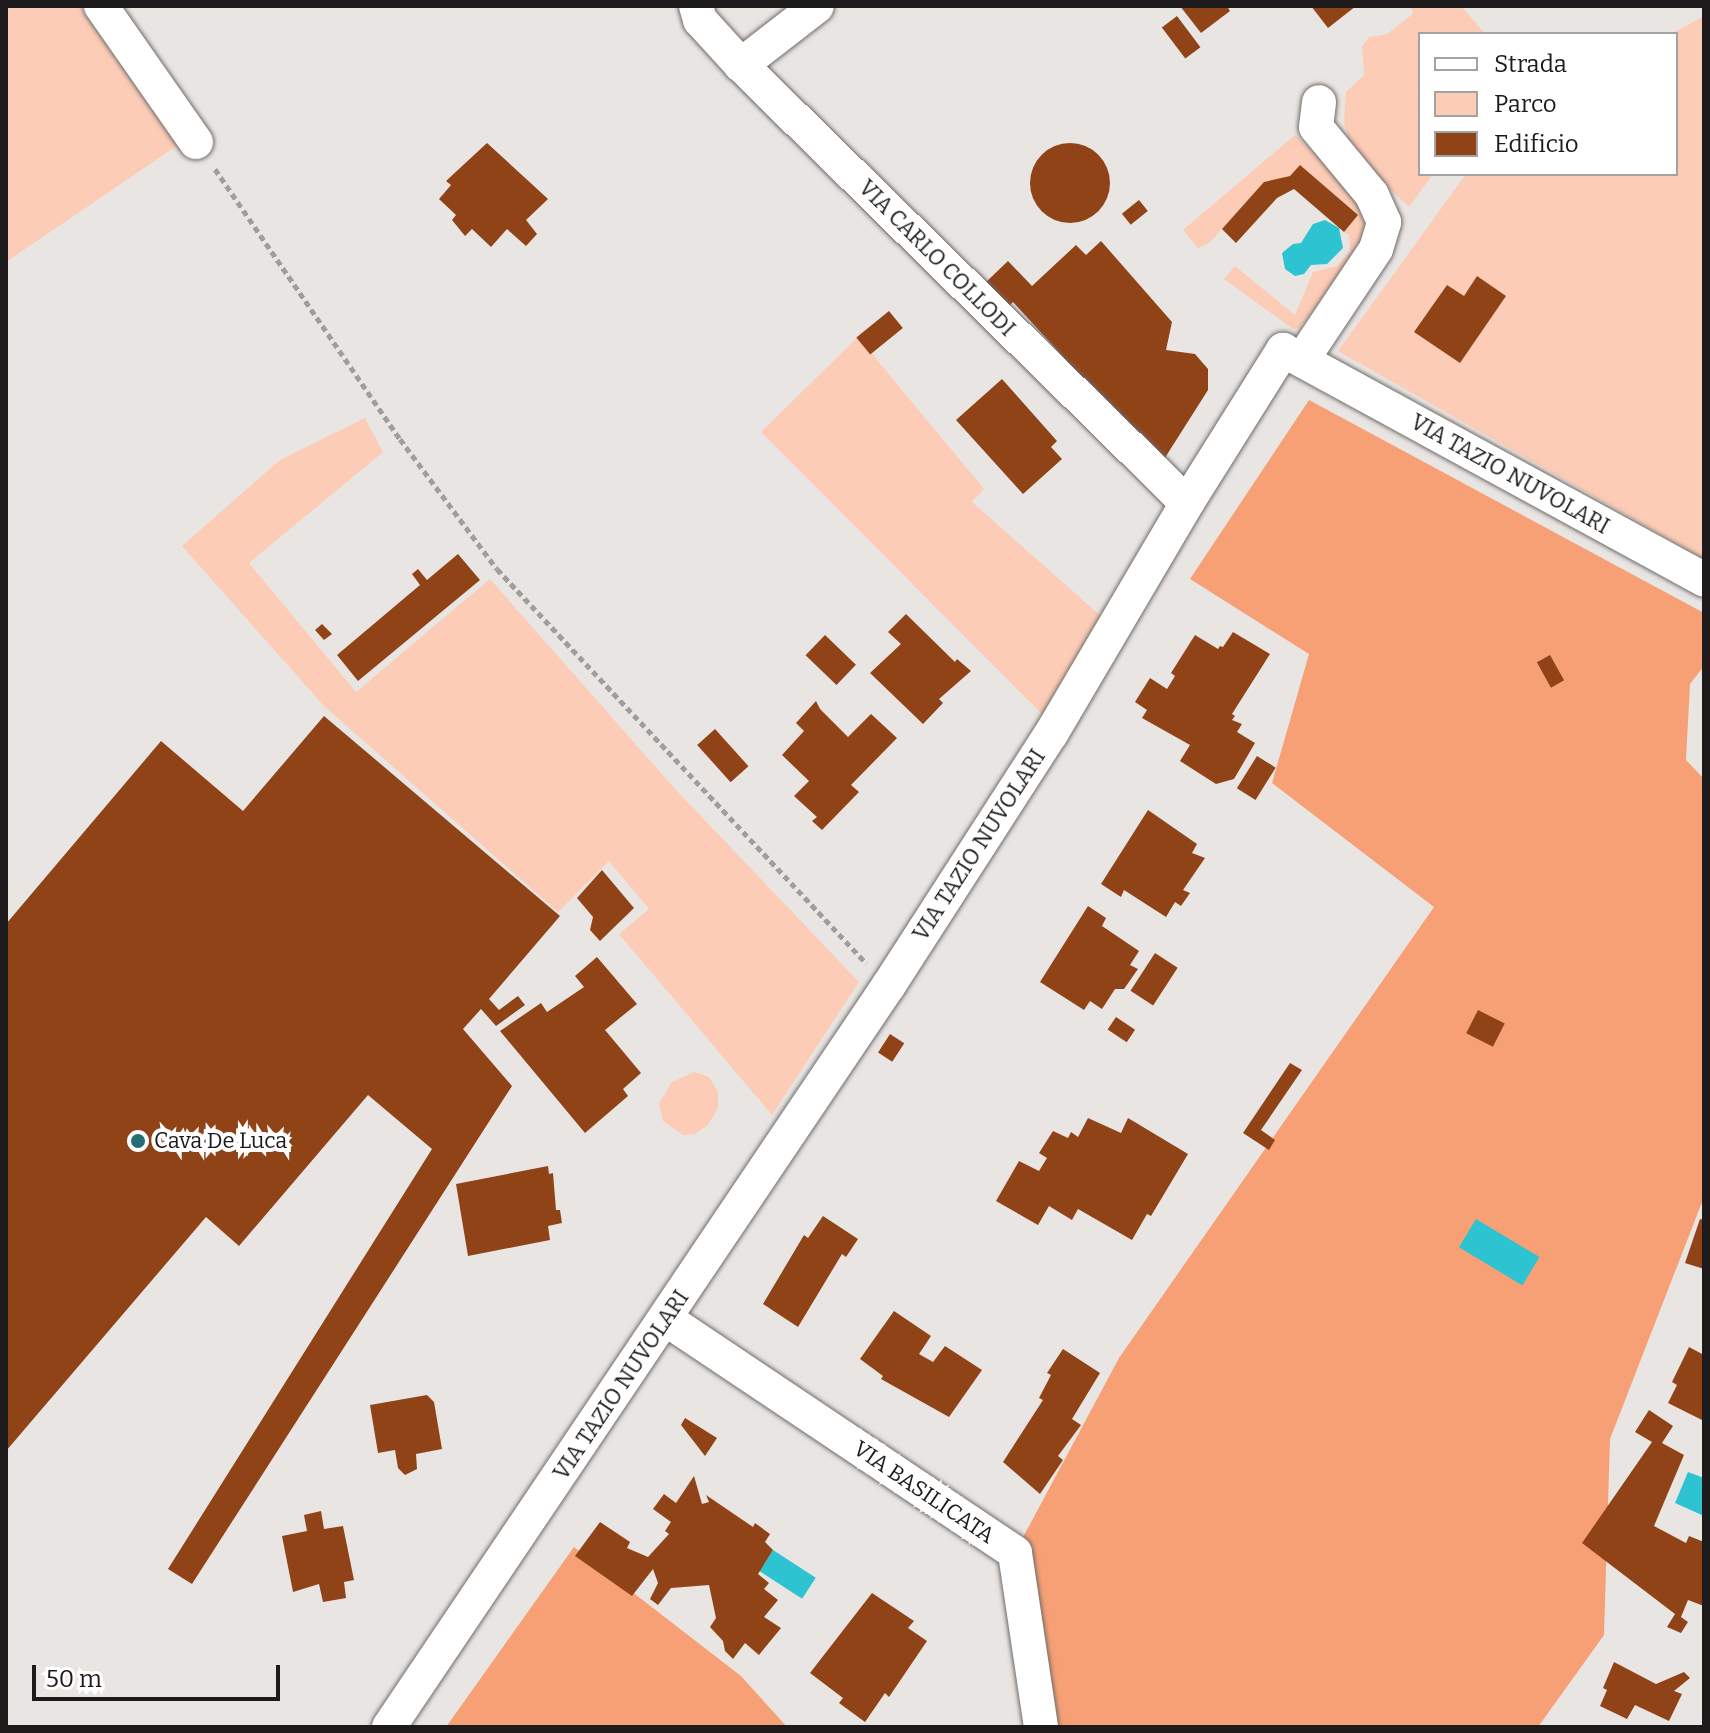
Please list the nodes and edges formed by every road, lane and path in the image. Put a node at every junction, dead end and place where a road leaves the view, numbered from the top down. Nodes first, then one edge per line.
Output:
1 (101, 6) edge
2 (696, 6) edge
3 (817, 6) edge
4 (741, 65) junction
5 (1319, 102) dead end
6 (196, 142) joint
7 (1302, 360) junction
8 (1187, 503) junction
9 (1704, 580) edge
10 (889, 985) junction
11 (677, 1326) junction
12 (389, 1727) edge
13 (1041, 1727) edge

1 - 6 street
2 - 4 street, VIA CARLO COLLODI
3 - 4 street
4 - 8 street, VIA CARLO COLLODI
5 - 7 street
6 - 10 path
7 - 8 street, VIA TAZIO NUVOLARI
7 - 9 street, VIA TAZIO NUVOLARI
8 - 10 street, VIA TAZIO NUVOLARI
10 - 11 street, VIA TAZIO NUVOLARI
11 - 12 street, VIA TAZIO NUVOLARI
11 - 13 street, VIA BASILICATA

